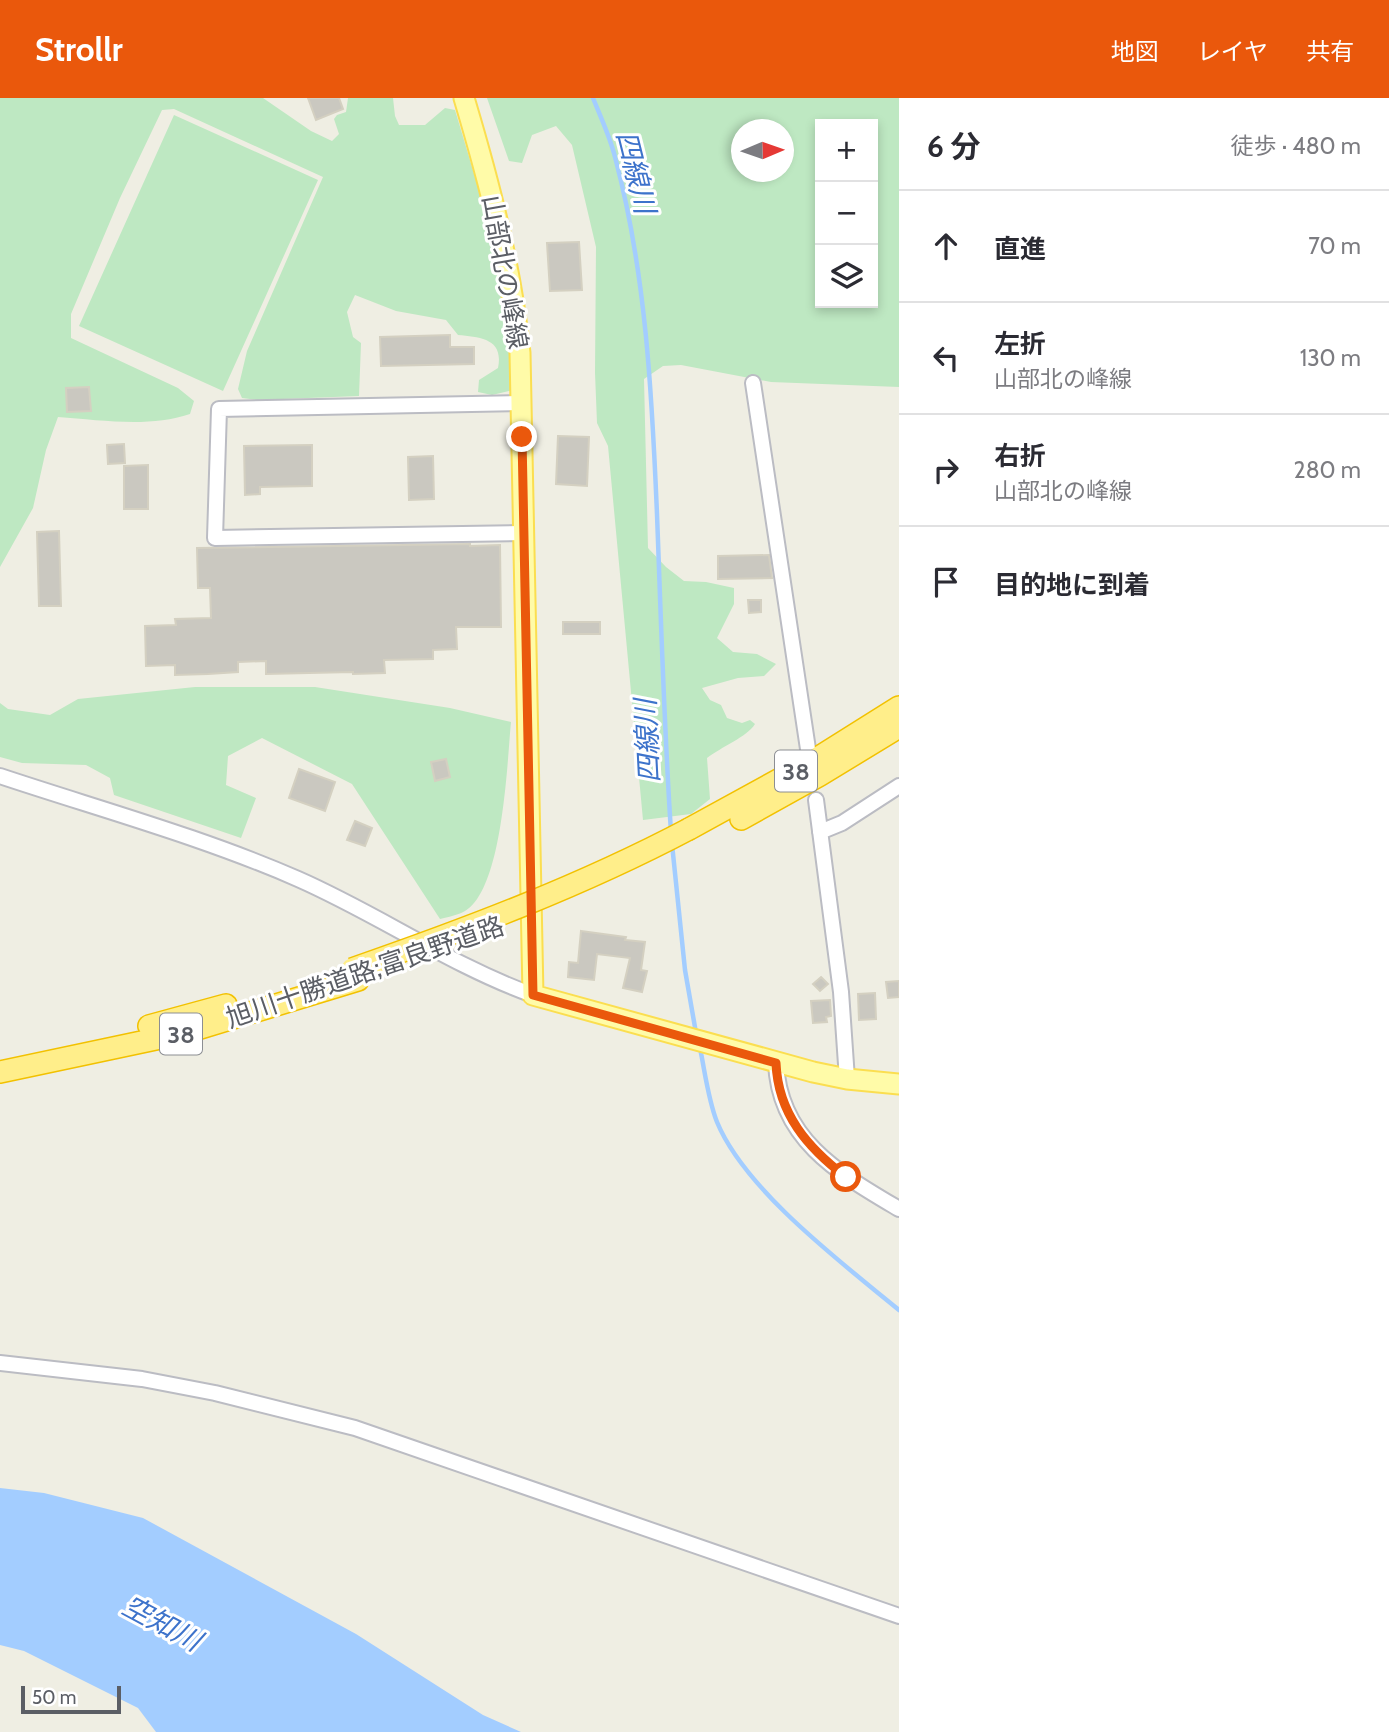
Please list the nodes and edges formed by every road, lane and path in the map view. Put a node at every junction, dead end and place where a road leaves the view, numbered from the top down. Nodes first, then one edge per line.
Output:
1 (464, 98) edge
2 (753, 383) dead end
3 (521, 403) junction
4 (525, 533) junction
5 (898, 712) edge
6 (808, 749) dead end
7 (0, 776) edge
8 (899, 786) edge
9 (816, 800) dead end
10 (820, 832) junction
11 (355, 975) junction
12 (533, 995) junction
13 (0, 1058) edge
14 (776, 1063) junction
15 (0, 1072) edge
16 (847, 1079) junction
17 (899, 1084) edge
18 (899, 1209) edge
19 (0, 1363) edge
20 (899, 1616) edge

1 - 3 main road, 山部北の峰線
2 - 6 street
3 - 4 main road, 山部北の峰線
3 - 4 street
4 - 12 main road, 山部北の峰線
5 - 11 highway, 旭川十勝道路;富良野道路 / 38
7 - 12 street
8 - 10 street
9 - 10 street
10 - 16 street
11 - 13 highway, 旭川十勝道路;富良野道路 / 38
11 - 15 highway, 旭川十勝道路;富良野道路 / 38
12 - 14 main road
14 - 16 main road
14 - 18 street
16 - 17 main road
19 - 20 street

